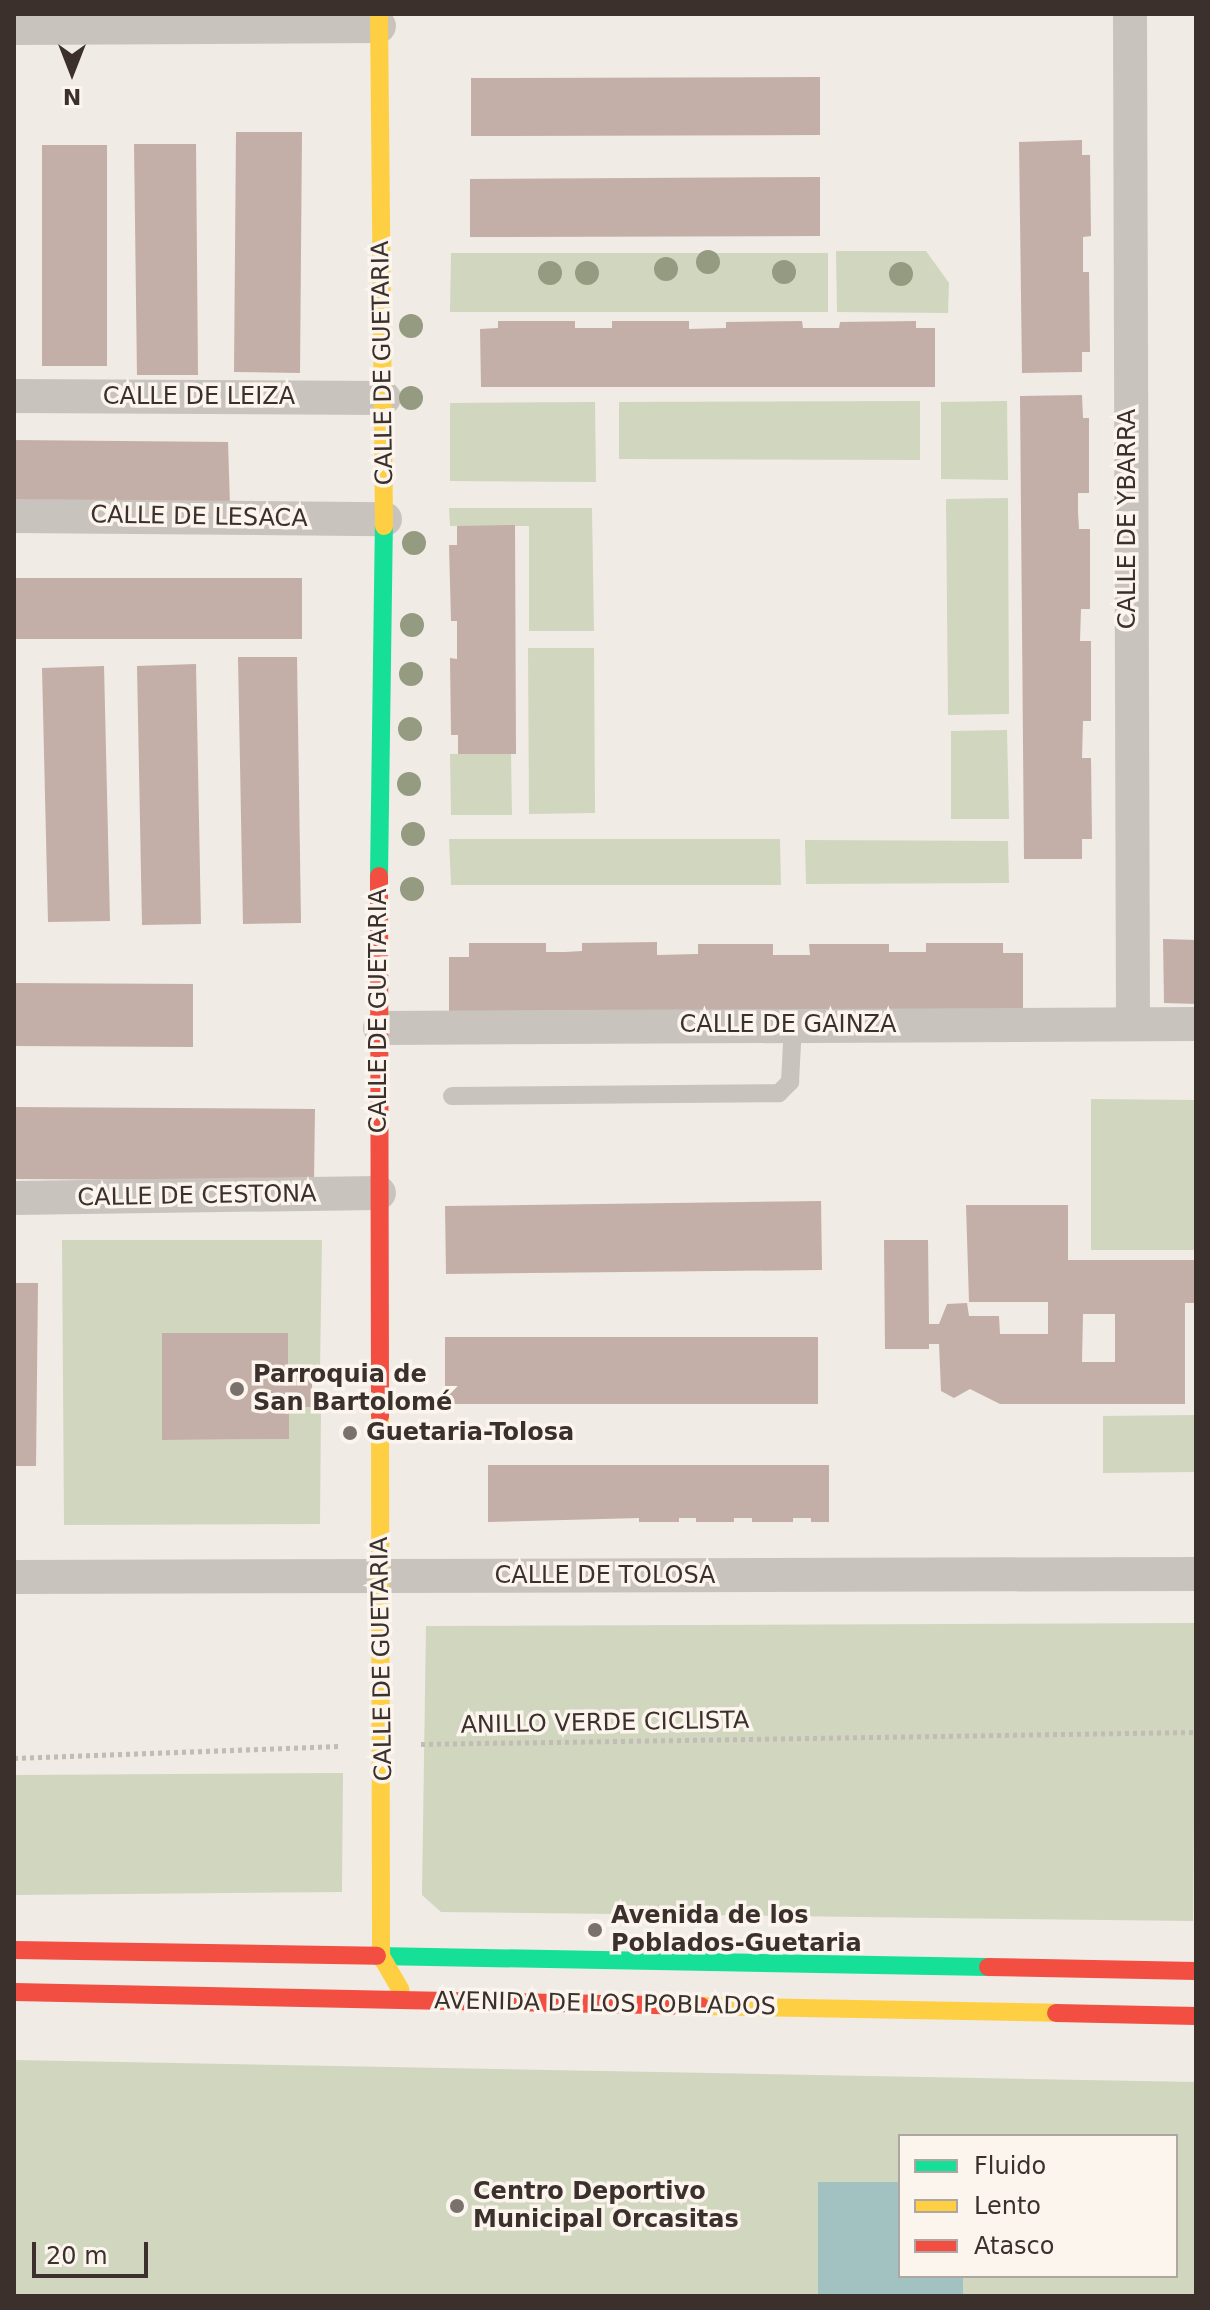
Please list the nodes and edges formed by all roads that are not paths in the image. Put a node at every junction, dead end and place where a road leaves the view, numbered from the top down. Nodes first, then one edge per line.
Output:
1 (1130, 14) edge
2 (379, 20) edge
3 (14, 28) edge
4 (14, 396) edge
5 (384, 398) junction
6 (14, 516) edge
7 (385, 519) junction
8 (1133, 1023) junction
9 (1196, 1024) edge
10 (793, 1025) junction
11 (380, 1028) junction
12 (452, 1096) dead end
13 (379, 1193) junction
14 (14, 1198) edge
15 (1196, 1574) edge
16 (14, 1577) edge
17 (378, 1577) junction
18 (14, 1950) edge
19 (381, 1956) junction
20 (1196, 1971) edge
21 (14, 1992) edge
22 (407, 2002) junction
23 (1196, 2016) edge

1 - 8 street, CALLE DE YBARRA
2 - 3 street
2 - 5 main road, CALLE DE GUETARIA
4 - 5 street, CALLE DE LEIZA
5 - 7 main road, CALLE DE GUETARIA
6 - 7 street, CALLE DE LESACA
7 - 11 main road, CALLE DE GUETARIA
8 - 9 street, CALLE DE GAINZA
8 - 10 street, CALLE DE GAINZA
10 - 11 street, CALLE DE GAINZA
10 - 12 lane
11 - 13 main road, CALLE DE GUETARIA
13 - 14 street, CALLE DE CESTONA
13 - 17 main road, CALLE DE GUETARIA
15 - 17 street, CALLE DE TOLOSA
16 - 17 street, CALLE DE TOLOSA
17 - 19 main road, CALLE DE GUETARIA
18 - 19 main road, AVENIDA DE LOS POBLADOS
19 - 20 main road, AVENIDA DE LOS POBLADOS
19 - 22 main road
21 - 22 main road, AVENIDA DE LOS POBLADOS
22 - 23 main road, AVENIDA DE LOS POBLADOS

